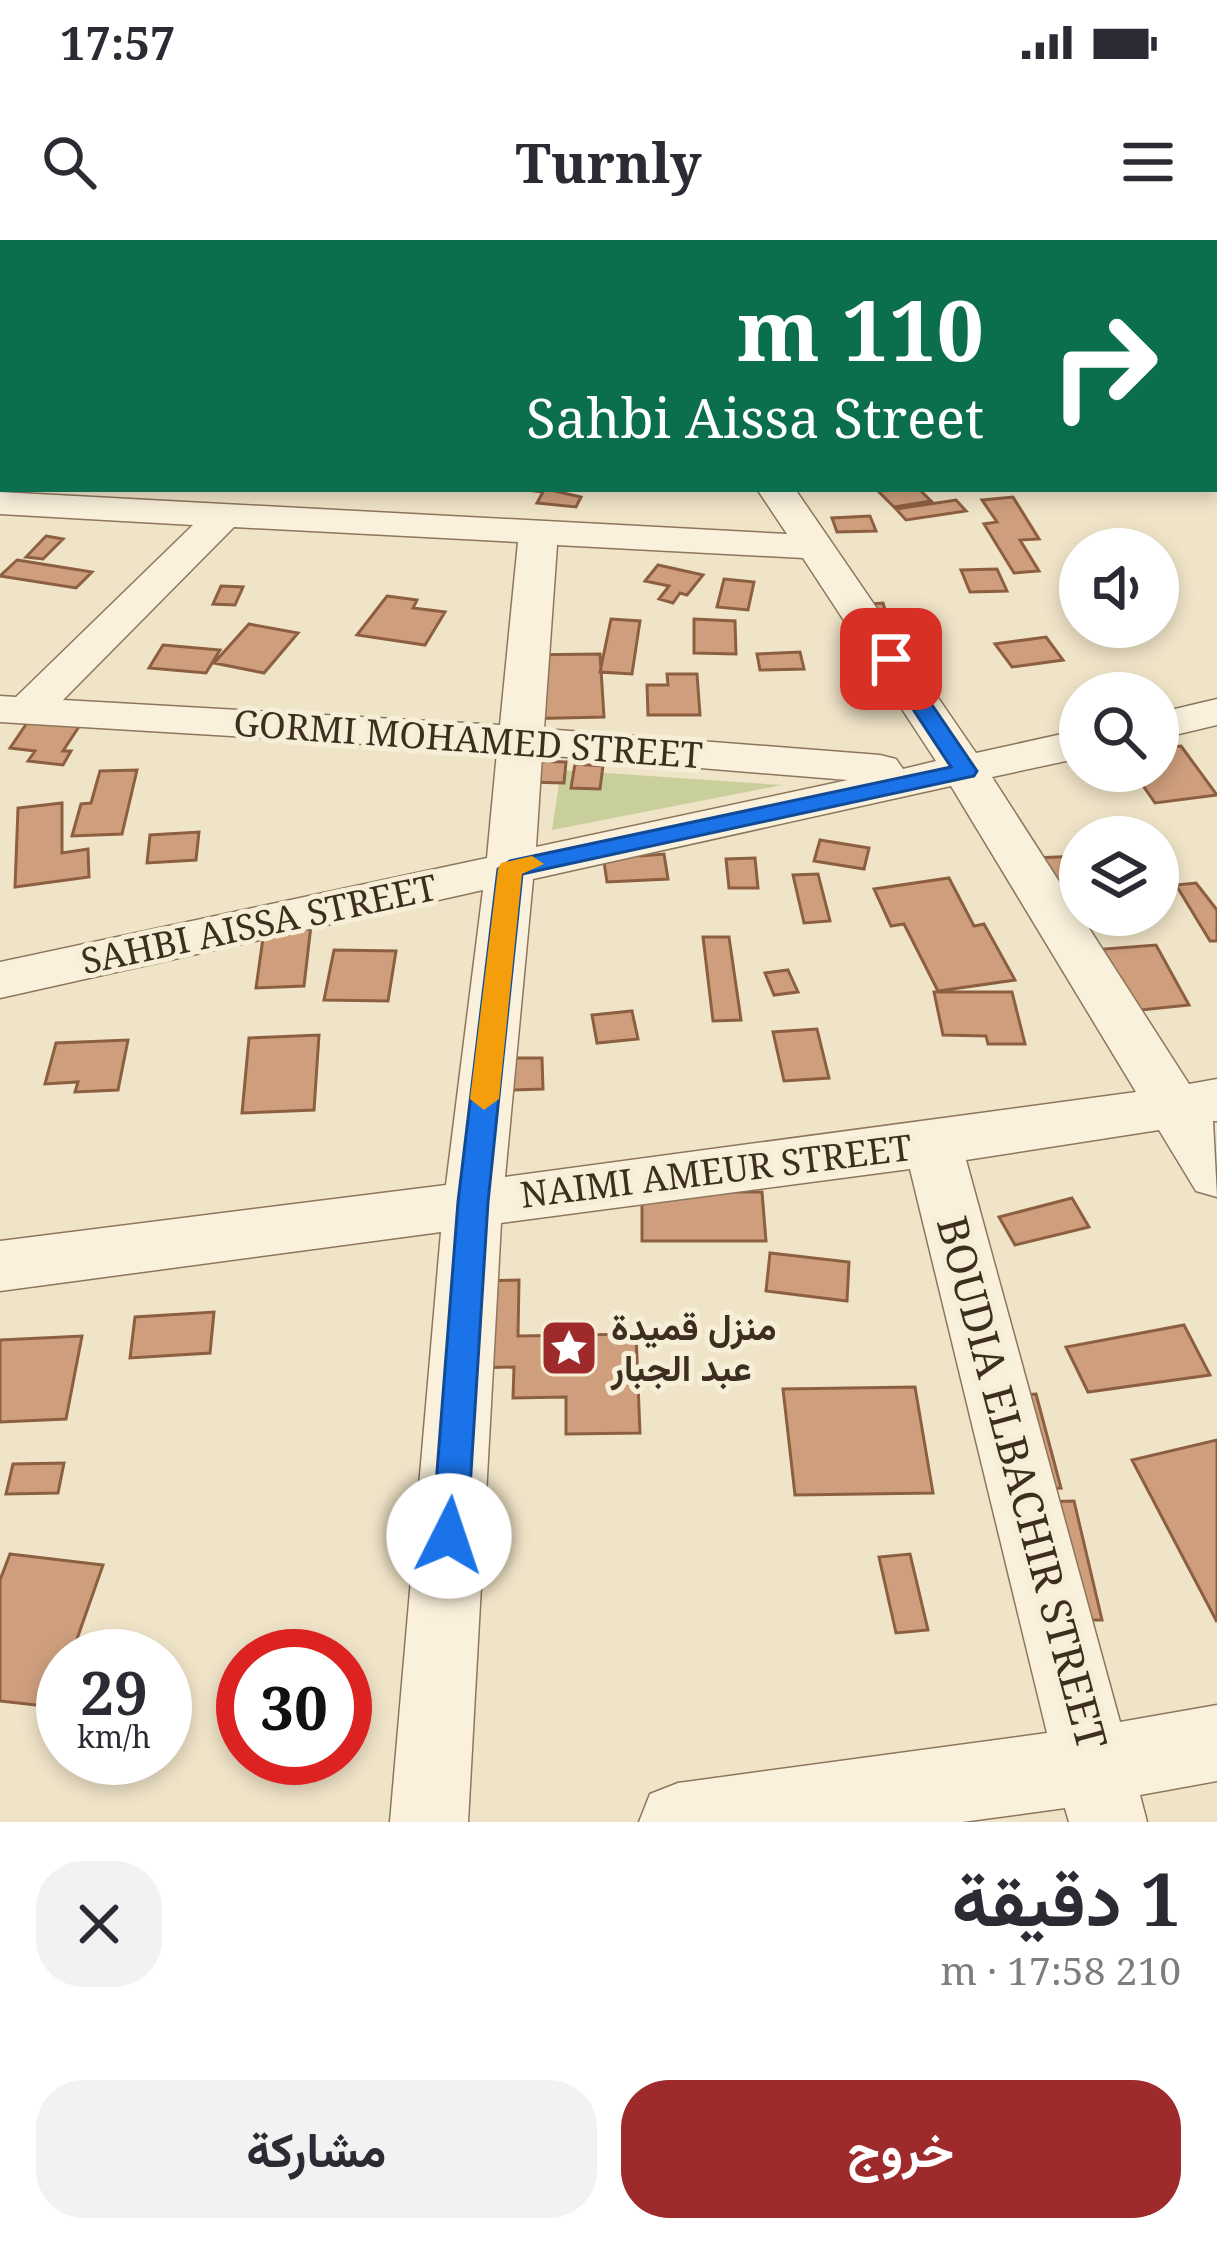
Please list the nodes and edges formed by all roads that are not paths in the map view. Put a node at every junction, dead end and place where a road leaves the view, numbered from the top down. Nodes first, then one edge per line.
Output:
1 (778, 492) edge
2 (0, 503) edge
3 (222, 518) junction
4 (538, 535) junction
5 (816, 547) junction
6 (14, 710) edge
7 (1217, 712) edge
8 (1179, 721) edge
9 (519, 740) junction
10 (1059, 749) edge
11 (951, 772) junction
12 (510, 869) junction
13 (0, 980) edge
14 (1195, 1102) edge
15 (933, 1144) junction
16 (1217, 1175) edge
17 (473, 1202) junction
18 (0, 1266) edge
19 (1217, 1743) edge
20 (1102, 1793) edge
21 (429, 1822) edge
22 (678, 1822) edge

1 - 5 street
2 - 3 street
3 - 4 street
3 - 6 street
4 - 5 street
4 - 9 street
5 - 11 street
6 - 9 street, GORMI MOHAMED STREET
7 - 8 street
9 - 11 street, GORMI MOHAMED STREET
9 - 12 street
10 - 11 street, SAHBI AISSA STREET
11 - 12 street, SAHBI AISSA STREET
11 - 14 street
12 - 13 street, SAHBI AISSA STREET
12 - 17 street
14 - 15 street, NAIMI AMEUR STREET
14 - 16 street
15 - 17 street, NAIMI AMEUR STREET
15 - 20 street, BOUDIA ELBACHIR STREET
17 - 18 street, NAIMI AMEUR STREET
17 - 21 street
19 - 20 street
20 - 22 street

